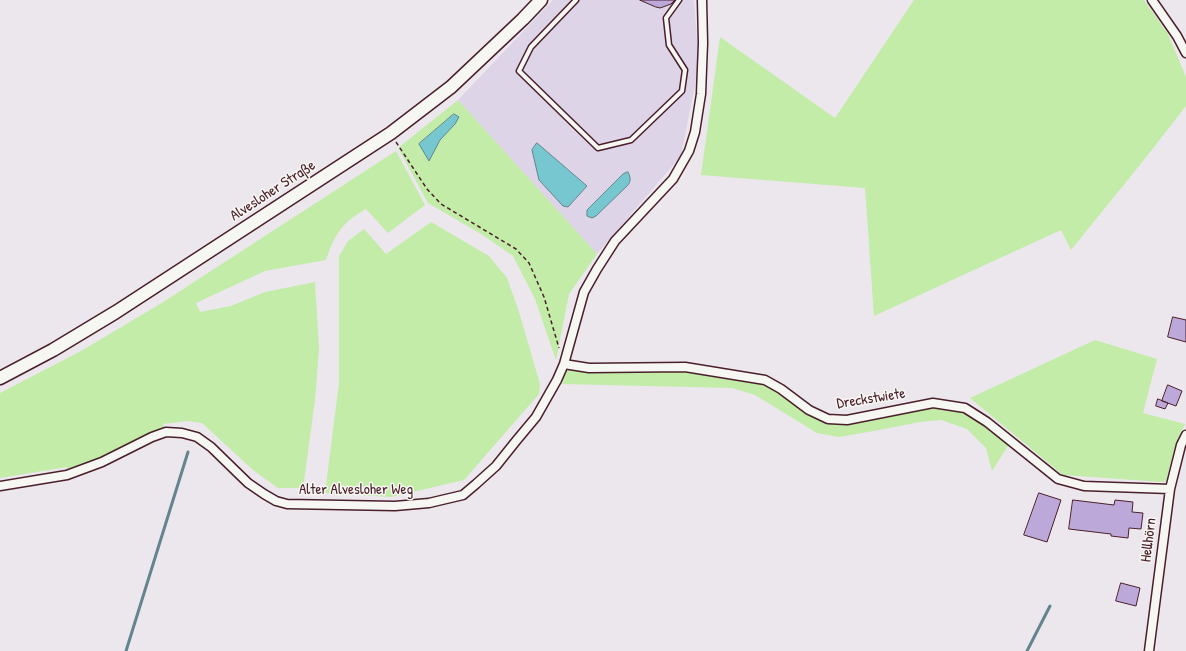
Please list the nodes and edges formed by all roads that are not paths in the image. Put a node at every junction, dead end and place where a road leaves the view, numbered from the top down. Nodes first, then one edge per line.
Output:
1 (541, 0) edge
2 (576, 0) edge
3 (679, 0) edge
4 (702, 0) edge
5 (1152, 0) edge
6 (1186, 53) edge
7 (564, 364) junction
8 (0, 378) edge
9 (1186, 435) edge
10 (0, 486) edge
11 (1170, 489) junction
12 (1149, 651) edge

1 - 8 main road, Alvesloher Straße
2 - 3 lane
4 - 7 street, Alter Alvesloher Weg
5 - 6 street
7 - 10 street, Alter Alvesloher Weg
7 - 11 street, Dreckstwiete
9 - 11 street, Hellhörn
11 - 12 street, Hellhörn

